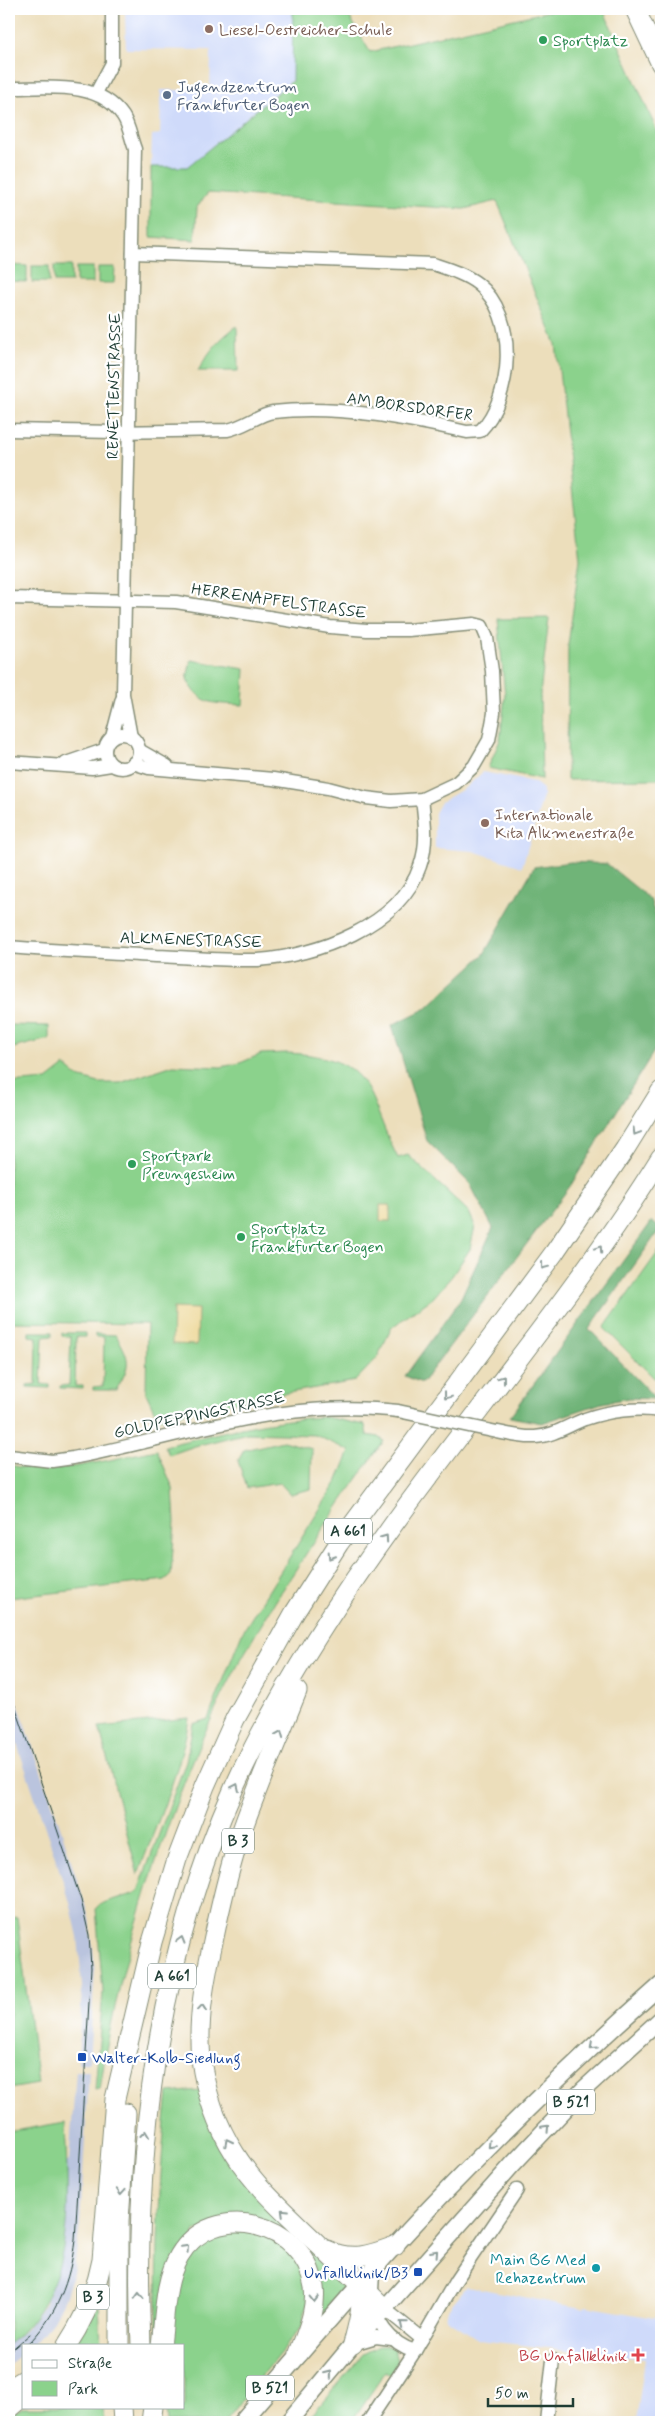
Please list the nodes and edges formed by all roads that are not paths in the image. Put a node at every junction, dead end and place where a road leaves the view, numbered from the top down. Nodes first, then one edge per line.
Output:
1 (112, 9) edge
2 (635, 9) edge
3 (661, 64) edge
4 (9, 88) edge
5 (96, 93) junction
6 (133, 253) junction
7 (9, 430) edge
8 (128, 432) junction
9 (9, 598) edge
10 (125, 601) junction
11 (123, 694) junction
12 (112, 737) junction
13 (131, 737) junction
14 (104, 750) junction
15 (139, 750) junction
16 (9, 762) edge
17 (133, 763) junction
18 (111, 765) junction
19 (59, 766) junction
20 (176, 770) junction
21 (422, 799) junction
22 (9, 947) edge
23 (661, 1090) edge
24 (661, 1157) edge
25 (661, 1411) edge
26 (9, 1456) edge
27 (319, 1637) junction
28 (661, 1985) edge
29 (661, 2019) edge
30 (135, 2022) junction
31 (517, 2190) dead end
32 (395, 2246) junction
33 (320, 2247) junction
34 (372, 2302) junction
35 (392, 2339) junction
36 (422, 2339) junction
37 (68, 2342) edge
38 (119, 2344) edge
39 (141, 2344) edge
40 (162, 2344) edge
41 (353, 2344) junction
42 (415, 2351) junction
43 (300, 2353) junction
44 (553, 2360) dead end
45 (22, 2381) edge
46 (9, 2389) edge
47 (22, 2398) edge
48 (122, 2408) edge
49 (143, 2408) edge
50 (153, 2408) edge
51 (9, 2409) edge
52 (123, 2422) edge
53 (144, 2422) edge
54 (151, 2422) edge
55 (241, 2422) edge
56 (288, 2422) edge
57 (368, 2422) edge
58 (546, 2422) edge

1 - 5 street
2 - 3 highway
4 - 5 street
5 - 6 street, RENETTENSTRASSE
6 - 8 street, RENETTENSTRASSE
6 - 8 street, AM BORSDORFER
7 - 8 street
8 - 10 street, RENETTENSTRASSE
9 - 10 street
10 - 11 street, RENETTENSTRASSE
10 - 21 street, HERRENAPFELSTRASSE
11 - 12 street, RENETTENSTRASSE
11 - 13 street, RENETTENSTRASSE
12 - 13 street
12 - 14 street
13 - 15 street
14 - 18 street
14 - 19 street
15 - 17 street
15 - 20 street, HERRENAPFELSTRASSE
16 - 19 street
17 - 18 street
17 - 20 street, HERRENAPFELSTRASSE
18 - 19 street
20 - 21 street, HERRENAPFELSTRASSE
21 - 22 street, ALKMENESTRASSE
23 -> 30 highway, A 661
27 -> 24 highway, A 661
25 - 26 street, GOLDPEPPINGSTRASSE, bridge
33 -> 27 highway, B 3
39 -> 27 highway, A 661
28 -> 32 main road, B 521
34 -> 29 main road, B 521
30 - 37 highway, B 3
30 -> 38 highway, A 661
31 - 36 street
32 - 33 highway
32 - 34 main road, B 521
33 - 34 highway
34 - 35 street
36 -> 34 street
34 - 41 highway
34 - 43 main road, B 521
35 - 41 street
35 - 42 street
36 - 42 street
40 -> 43 highway
56 -> 41 main road
42 - 57 street
43 - 55 main road, B 521
44 - 58 street
45 - 46 highway
47 - 51 highway
48 - 52 highway
49 - 53 highway
50 - 54 highway

